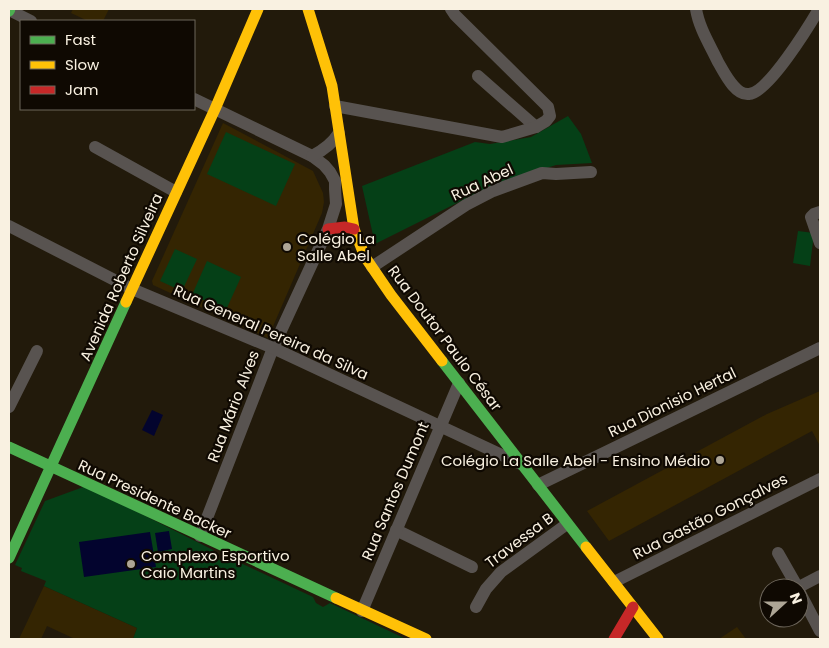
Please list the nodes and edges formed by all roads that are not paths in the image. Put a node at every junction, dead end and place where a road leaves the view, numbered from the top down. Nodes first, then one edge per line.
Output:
1 (258, 9) edge
2 (308, 9) edge
3 (451, 9) edge
4 (696, 9) edge
5 (9, 10) edge
6 (815, 10) edge
7 (29, 20) edge
8 (478, 76) dead end
9 (195, 100) edge
10 (335, 106) junction
11 (215, 110) junction
12 (536, 128) junction
13 (339, 133) junction
14 (95, 147) dead end
15 (312, 156) junction
16 (591, 172) dead end
17 (176, 192) junction
18 (820, 212) edge
19 (9, 226) edge
20 (328, 229) junction
21 (354, 229) junction
22 (820, 244) edge
23 (372, 267) junction
24 (132, 288) junction
25 (273, 348) junction
26 (820, 348) edge
27 (37, 350) dead end
28 (459, 383) junction
29 (9, 406) edge
30 (440, 427) junction
31 (9, 447) edge
32 (522, 465) junction
33 (52, 467) junction
34 (820, 479) edge
35 (538, 485) junction
36 (567, 524) junction
37 (396, 530) junction
38 (200, 536) junction
39 (778, 553) dead end
40 (9, 558) edge
41 (472, 567) dead end
42 (820, 576) edge
43 (792, 578) edge
44 (614, 582) junction
45 (809, 582) edge
46 (476, 607) dead end
47 (633, 607) junction
48 (809, 610) edge
49 (362, 611) junction
50 (820, 631) edge
51 (426, 639) edge
52 (614, 639) edge
53 (658, 639) edge

1 - 11 main road, Avenida Roberto Silveira
2 - 10 main road, Rua Doutor Paulo César
3 - 12 street
4 - 6 street
5 - 7 street
8 - 12 street
9 - 11 street, Rua Mário Alves
10 - 12 street
10 - 13 main road, Rua Doutor Paulo César
11 - 15 street, Rua Mário Alves
11 - 17 main road, Avenida Roberto Silveira
13 - 15 street
13 - 21 main road, Rua Doutor Paulo César
14 - 17 street
15 - 20 street, Rua Mário Alves
16 - 23 street, Rua Abel
17 - 24 main road, Avenida Roberto Silveira
18 - 22 street
19 - 24 street, Rua General Pereira da Silva
20 - 21 main road
20 - 25 street, Rua Mário Alves
21 - 23 main road, Rua Doutor Paulo César
23 - 28 main road, Rua Doutor Paulo César
24 - 25 street, Rua General Pereira da Silva
24 - 33 main road, Avenida Roberto Silveira
25 - 30 street, Rua General Pereira da Silva
25 - 38 street, Rua Mário Alves
26 - 35 street, Rua Dionisio Hertal
27 - 29 street
28 - 30 street, Rua Santos Dumont
28 - 32 main road, Rua Doutor Paulo César
30 - 32 street, Rua General Pereira da Silva
30 - 37 street, Rua Santos Dumont
31 - 33 main road, Rua Presidente Backer
32 - 35 main road, Rua Doutor Paulo César
33 - 38 main road, Rua Presidente Backer
33 - 40 main road, Avenida Roberto Silveira
34 - 44 street, Rua Gastão Gonçalves
35 - 36 main road, Rua Doutor Paulo César
36 - 44 main road, Rua Doutor Paulo César
36 - 46 street, Travessa B
37 - 41 street
37 - 49 street, Rua Santos Dumont
38 - 49 main road, Rua Presidente Backer
39 - 43 street
42 - 45 street
44 - 47 main road, Rua Doutor Paulo César
47 - 52 main road
47 - 53 main road, Rua Doutor Paulo César
48 - 50 street
49 - 51 main road, Rua Presidente Backer

